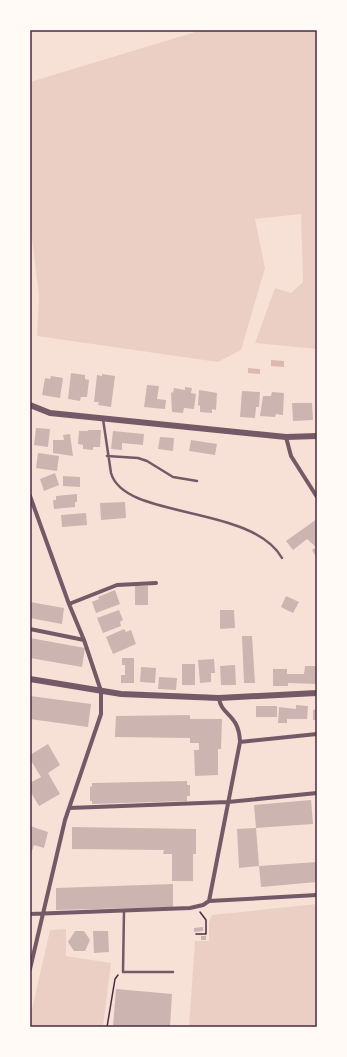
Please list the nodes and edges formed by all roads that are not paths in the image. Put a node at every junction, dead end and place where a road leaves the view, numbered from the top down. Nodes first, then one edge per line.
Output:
1 (30, 405) edge
2 (102, 418) junction
3 (317, 436) edge
4 (286, 437) junction
5 (107, 456) junction
6 (197, 481) dead end
7 (30, 496) edge
8 (317, 497) edge
9 (282, 558) dead end
10 (156, 583) dead end
11 (69, 604) junction
12 (30, 629) edge
13 (84, 640) junction
14 (30, 680) edge
15 (101, 691) junction
16 (317, 693) edge
17 (219, 698) junction
18 (317, 734) edge
19 (240, 742) junction
20 (317, 793) edge
21 (228, 802) junction
22 (69, 808) junction
23 (317, 895) edge
24 (209, 901) junction
25 (124, 911) junction
26 (30, 914) edge
27 (42, 915) junction
28 (30, 969) edge
29 (173, 972) dead end

1 - 2 street
2 - 4 street
2 - 5 lane
3 - 4 street
4 - 8 street
5 - 6 lane
5 - 9 lane
7 - 11 street
10 - 11 street
11 - 13 street
12 - 13 street
13 - 15 street
14 - 15 street
15 - 17 street
15 - 22 street
16 - 17 street
17 - 19 street
18 - 19 street
19 - 21 street
20 - 21 street
21 - 22 street
21 - 24 street
22 - 27 street
23 - 24 street
24 - 25 street
25 - 27 street
25 - 29 lane
26 - 27 street
27 - 28 street

